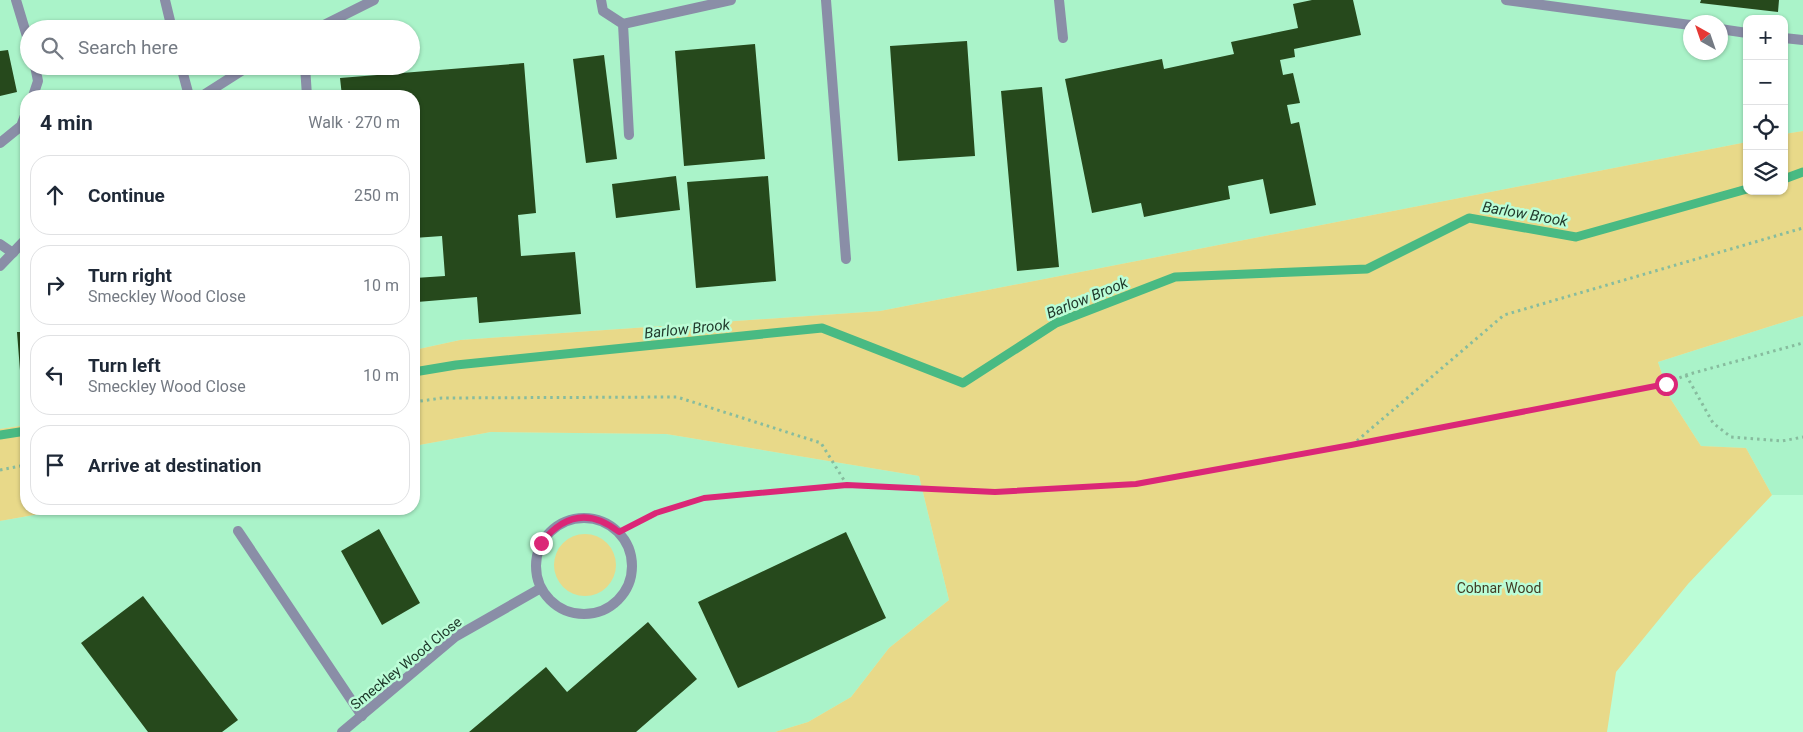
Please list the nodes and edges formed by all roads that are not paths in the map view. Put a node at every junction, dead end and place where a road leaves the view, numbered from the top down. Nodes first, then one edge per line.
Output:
1 (16, 0) edge
2 (165, 0) edge
3 (374, 0) edge
4 (601, 0) edge
5 (731, 0) edge
6 (826, 0) edge
7 (1059, 0) edge
8 (1506, 0) edge
9 (22, 20) edge
10 (170, 20) edge
11 (334, 20) edge
12 (623, 24) junction
13 (1683, 24) edge
14 (1728, 30) edge
15 (1743, 32) edge
16 (1063, 38) dead end
17 (1788, 38) edge
18 (1803, 40) edge
19 (37, 75) edge
20 (183, 75) edge
21 (235, 75) edge
22 (306, 75) edge
23 (35, 90) edge
24 (187, 90) edge
25 (211, 90) edge
26 (307, 90) edge
27 (20, 127) edge
28 (628, 135) dead end
29 (0, 143) edge
30 (0, 244) edge
31 (20, 245) edge
32 (13, 253) junction
33 (846, 259) dead end
34 (0, 266) edge
35 (238, 531) dead end
36 (541, 588) junction
37 (362, 716) junction
38 (342, 732) edge

1 - 9 street
2 - 10 street
3 - 11 street
4 - 12 street
5 - 12 street
6 - 33 street
7 - 16 street
8 - 13 street
12 - 28 street
14 - 15 street
17 - 18 street
19 - 23 street
20 - 24 street
21 - 25 street
22 - 26 street
27 - 29 street
30 - 32 street
31 - 32 street
32 - 34 street
35 - 37 street
36 - 36 street
36 - 37 street, Smeckley Wood Close
37 - 38 street, Smeckley Wood Close

